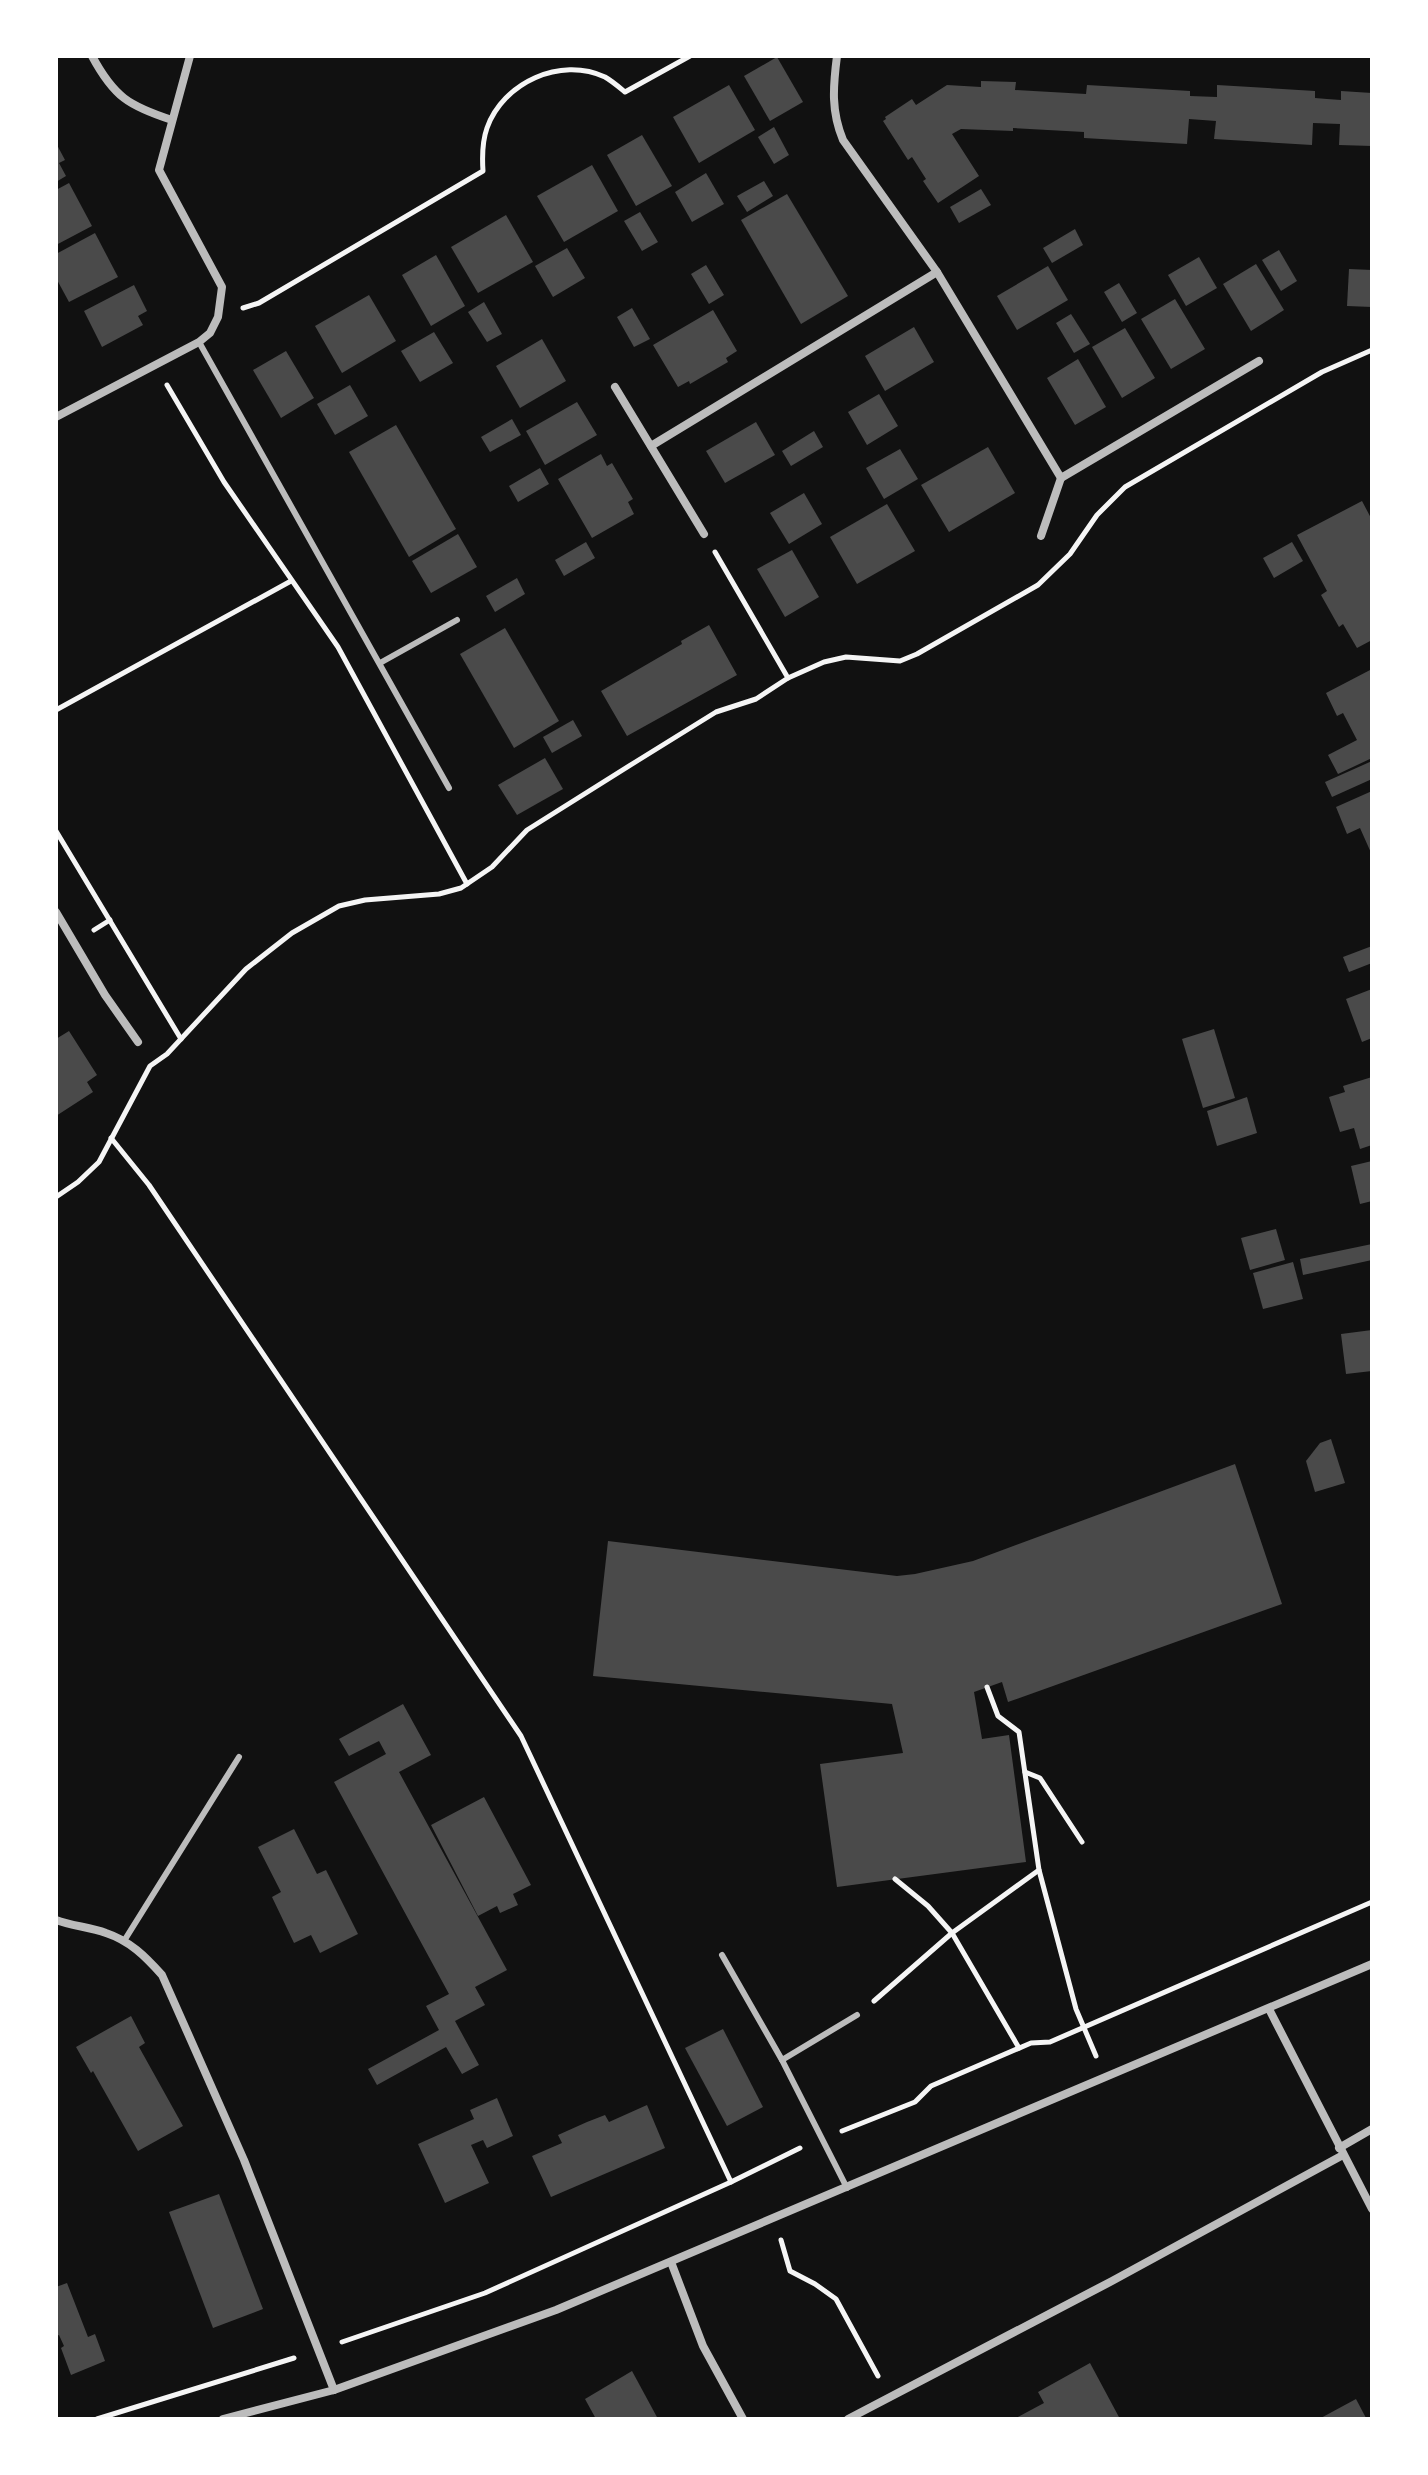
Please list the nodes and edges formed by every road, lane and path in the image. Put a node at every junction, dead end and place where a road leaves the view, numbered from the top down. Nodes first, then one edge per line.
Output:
1 (92, 56) edge
2 (190, 56) edge
3 (690, 56) edge
4 (837, 56) edge
5 (172, 120) junction
6 (937, 272) junction
7 (218, 317) junction
8 (199, 342) junction
9 (1372, 350) edge
10 (1259, 361) dead end
11 (156, 366) junction
12 (615, 387) dead end
13 (56, 417) edge
14 (651, 446) junction
15 (1061, 478) junction
16 (704, 534) joint
17 (1041, 536) dead end
18 (291, 581) junction
19 (457, 620) dead end
20 (380, 663) junction
21 (788, 678) junction
22 (56, 710) edge
23 (449, 788) dead end
24 (56, 831) edge
25 (467, 884) junction
26 (56, 912) edge
27 (181, 1039) junction
28 (138, 1042) dead end
29 (111, 1138) junction
30 (56, 1197) edge
31 (987, 1687) dead end
32 (239, 1757) dead end
33 (1024, 1772) junction
34 (1082, 1842) dead end
35 (1039, 1870) junction
36 (895, 1879) dead end
37 (1372, 1902) edge
38 (56, 1920) edge
39 (952, 1933) junction
40 (124, 1941) junction
41 (722, 1955) dead end
42 (1372, 1964) edge
43 (1269, 2009) junction
44 (857, 2015) joint
45 (1084, 2028) junction
46 (1019, 2048) junction
47 (782, 2060) junction
48 (1106, 2078) junction
49 (1372, 2129) edge
50 (822, 2139) junction
51 (1341, 2151) junction
52 (731, 2182) junction
53 (847, 2189) junction
54 (1372, 2209) edge
55 (775, 2218) junction
56 (671, 2262) junction
57 (318, 2350) junction
58 (334, 2390) junction
59 (890, 2397) junction
60 (97, 2419) edge
61 (223, 2419) edge
62 (743, 2419) edge
63 (848, 2419) edge

1 - 5 street
2 - 5 street
3 - 7 path
4 - 6 street
5 - 7 street
6 - 14 street
6 - 15 street
7 - 8 street
8 - 11 street
8 - 20 lane
9 - 21 path
10 - 15 street
11 - 13 street
11 - 18 path
12 - 14 street
14 - 16 street
15 - 17 street
16 - 21 path
18 - 22 path
18 - 25 path
19 - 20 lane
20 - 23 lane
21 - 25 path
24 - 27 path
25 - 27 path
26 - 28 street
27 - 29 path
29 - 30 path
29 - 52 path
31 - 33 path
32 - 40 lane
33 - 34 path
33 - 35 path
35 - 39 path
35 - 45 path
36 - 39 path
37 - 45 path
38 - 40 street
39 - 44 path
39 - 46 path
40 - 57 street
41 - 47 lane
42 - 43 street
43 - 48 street
43 - 51 street
44 - 47 lane
45 - 46 path
45 - 48 path
46 - 50 path
47 - 50 lane
48 - 53 street
49 - 51 street
50 - 52 path
50 - 53 lane
51 - 54 street
51 - 59 street
52 - 57 path
53 - 55 street
55 - 56 street
55 - 59 path
56 - 58 street
56 - 62 street
57 - 58 street
57 - 60 path
58 - 61 street
59 - 63 street

